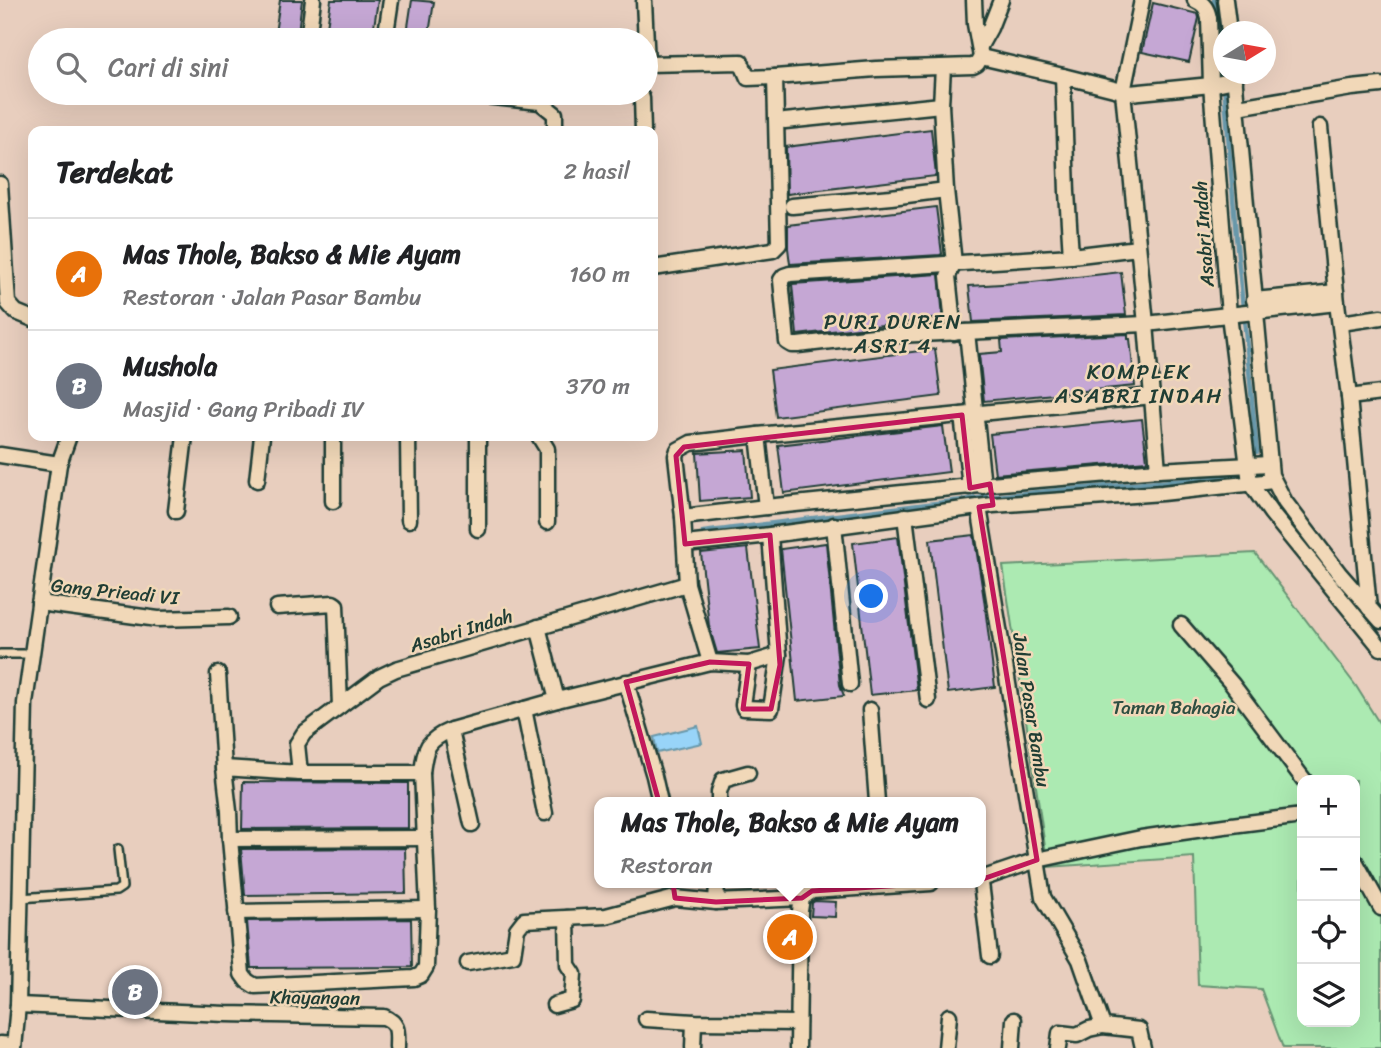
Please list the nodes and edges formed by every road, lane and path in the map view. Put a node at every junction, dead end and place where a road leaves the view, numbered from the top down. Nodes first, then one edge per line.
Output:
1 (313, 0) edge
2 (391, 0) edge
3 (974, 0) edge
4 (1001, 0) edge
5 (1142, 0) edge
6 (1195, 0) edge
7 (1225, 0) edge
8 (644, 1) edge
9 (1228, 21) edge
10 (310, 28) edge
11 (387, 28) edge
12 (645, 28) edge
13 (1213, 34) edge
14 (980, 52) junction
15 (658, 64) edge
16 (943, 67) junction
17 (1063, 76) junction
18 (775, 77) junction
19 (1213, 82) edge
20 (1225, 84) edge
21 (1227, 84) edge
22 (1381, 85) edge
23 (1123, 92) junction
24 (544, 105) edge
25 (642, 105) edge
26 (941, 105) junction
27 (1238, 107) junction
28 (785, 121) dead end
29 (555, 126) edge
30 (643, 126) edge
31 (1320, 127) dead end
32 (0, 184) edge
33 (946, 190) junction
34 (792, 206) dead end
35 (1139, 248) junction
36 (1071, 256) junction
37 (954, 263) junction
38 (658, 267) edge
39 (1337, 297) junction
40 (4, 303) edge
41 (1244, 310) junction
42 (28, 317) edge
43 (1381, 317) edge
44 (1341, 323) junction
45 (1146, 324) junction
46 (960, 333) junction
47 (1381, 393) edge
48 (1153, 396) junction
49 (1349, 397) junction
50 (969, 414) junction
51 (758, 435) junction
52 (67, 441) edge
53 (184, 441) edge
54 (261, 441) edge
55 (333, 441) edge
56 (408, 441) edge
57 (478, 441) edge
58 (542, 441) edge
59 (0, 455) edge
60 (59, 464) junction
61 (1269, 464) junction
62 (1158, 470) junction
63 (1248, 473) junction
64 (257, 480) dead end
65 (1273, 481) junction
66 (986, 494) junction
67 (333, 501) dead end
68 (766, 507) junction
69 (176, 511) dead end
70 (905, 516) junction
71 (683, 517) junction
72 (409, 520) dead end
73 (547, 522) dead end
74 (834, 525) junction
75 (478, 529) dead end
76 (770, 535) junction
77 (685, 544) junction
78 (687, 584) junction
79 (39, 603) junction
80 (277, 607) dead end
81 (1369, 608) junction
82 (229, 617) dead end
83 (1381, 621) edge
84 (1181, 625) dead end
85 (538, 626) junction
86 (1381, 648) edge
87 (0, 654) edge
88 (33, 654) junction
89 (779, 655) junction
90 (710, 662) junction
91 (749, 664) junction
92 (218, 674) dead end
93 (626, 682) junction
94 (850, 684) dead end
95 (557, 700) junction
96 (928, 700) dead end
97 (340, 706) junction
98 (524, 709) junction
99 (870, 710) dead end
100 (451, 730) junction
101 (224, 768) junction
102 (300, 773) junction
103 (422, 773) junction
104 (748, 773) dead end
105 (1300, 775) edge
106 (659, 797) edge
107 (719, 797) edge
108 (877, 797) edge
109 (545, 813) dead end
110 (1297, 817) edge
111 (472, 824) dead end
112 (424, 838) junction
113 (230, 839) junction
114 (118, 849) dead end
115 (1037, 860) junction
116 (1360, 870) edge
117 (986, 879) edge
118 (673, 888) edge
119 (717, 888) edge
120 (843, 888) edge
121 (982, 888) edge
122 (19, 898) junction
123 (675, 898) junction
124 (802, 898) junction
125 (716, 902) junction
126 (1381, 908) edge
127 (428, 909) junction
128 (236, 912) junction
129 (567, 918) junction
130 (990, 956) dead end
131 (468, 963) dead end
132 (18, 1005) junction
133 (554, 1005) dead end
134 (949, 1016) dead end
135 (646, 1019) dead end
136 (1014, 1020) dead end
137 (694, 1022) junction
138 (798, 1023) junction
139 (1102, 1026) junction
140 (10, 1046) edge
141 (397, 1048) edge
142 (693, 1048) edge
143 (798, 1048) edge
144 (946, 1048) edge
145 (1012, 1048) edge
146 (1058, 1048) edge
147 (1143, 1048) edge

1 - 10 street
2 - 11 street
3 - 14 street
4 - 14 street
5 - 23 street
6 - 13 street, Asabri Indah
7 - 9 street
8 - 12 street
14 - 16 street
14 - 17 street
15 - 18 street
16 - 18 street
16 - 26 street, Jalan Pasar Bambu
17 - 23 street
17 - 36 street
18 - 38 street
19 - 23 street
20 - 41 street, Asabri Indah
21 - 27 street
22 - 27 street
23 - 35 street
24 - 29 street
25 - 30 street
26 - 28 street
26 - 33 street, Jalan Pasar Bambu
27 - 41 street
31 - 39 street
32 - 40 street
33 - 34 street
33 - 37 street, Jalan Pasar Bambu
35 - 36 street
35 - 45 street
36 - 37 street
37 - 46 street, Jalan Pasar Bambu
37 - 46 street
39 - 41 street
39 - 44 street
40 - 42 street
41 - 45 street
41 - 61 street
41 - 63 street, Asabri Indah
43 - 44 street
44 - 49 street
45 - 46 street
45 - 48 street
46 - 50 street, Jalan Pasar Bambu
47 - 49 street
48 - 50 street
48 - 62 street
49 - 81 street
50 - 51 street
50 - 66 street, Jalan Pasar Bambu
51 - 68 street
51 - 71 street
52 - 60 street
53 - 69 street
54 - 64 street
55 - 67 street
56 - 72 street
57 - 75 street
58 - 73 street
59 - 60 street
60 - 79 street
61 - 63 street
61 - 65 street
62 - 63 street
62 - 66 street
63 - 65 street
63 - 66 street
63 - 86 street
65 - 81 street
66 - 68 street
66 - 70 street
66 - 115 street, Jalan Pasar Bambu
68 - 71 street
70 - 74 street
70 - 96 street
71 - 77 street
74 - 76 street
74 - 94 street
76 - 77 street
76 - 89 street
77 - 78 street
78 - 85 street, Asabri Indah
78 - 90 street
79 - 82 street, Gang Prieadi VI
79 - 88 street
80 - 97 street
81 - 83 street
84 - 105 street
85 - 95 street
85 - 97 street, Asabri Indah
87 - 88 lane
88 - 122 street
89 - 91 street
89 - 91 street
90 - 91 street
90 - 93 street
92 - 101 street
93 - 95 street
93 - 106 street
95 - 98 street
97 - 102 street, Asabri Indah
98 - 100 street
98 - 109 street
99 - 108 street
100 - 103 street
100 - 111 street
101 - 102 street
101 - 113 street
102 - 103 street
103 - 112 street
104 - 107 street
110 - 115 street
112 - 113 street
112 - 127 street
113 - 128 street
114 - 122 lane
115 - 117 street
115 - 139 street, Jalan Pasar Bambu
116 - 126 street
118 - 123 street
119 - 125 street
120 - 124 street
121 - 130 street
122 - 132 street
123 - 125 street
123 - 129 street
124 - 125 street
124 - 138 street
127 - 128 street
127 - 128 street
129 - 131 street
129 - 133 street
132 - 140 street
132 - 141 street, Khayangan
134 - 144 street
135 - 137 street
136 - 145 street
137 - 138 street
137 - 142 street
138 - 143 street
139 - 146 street
139 - 147 street

